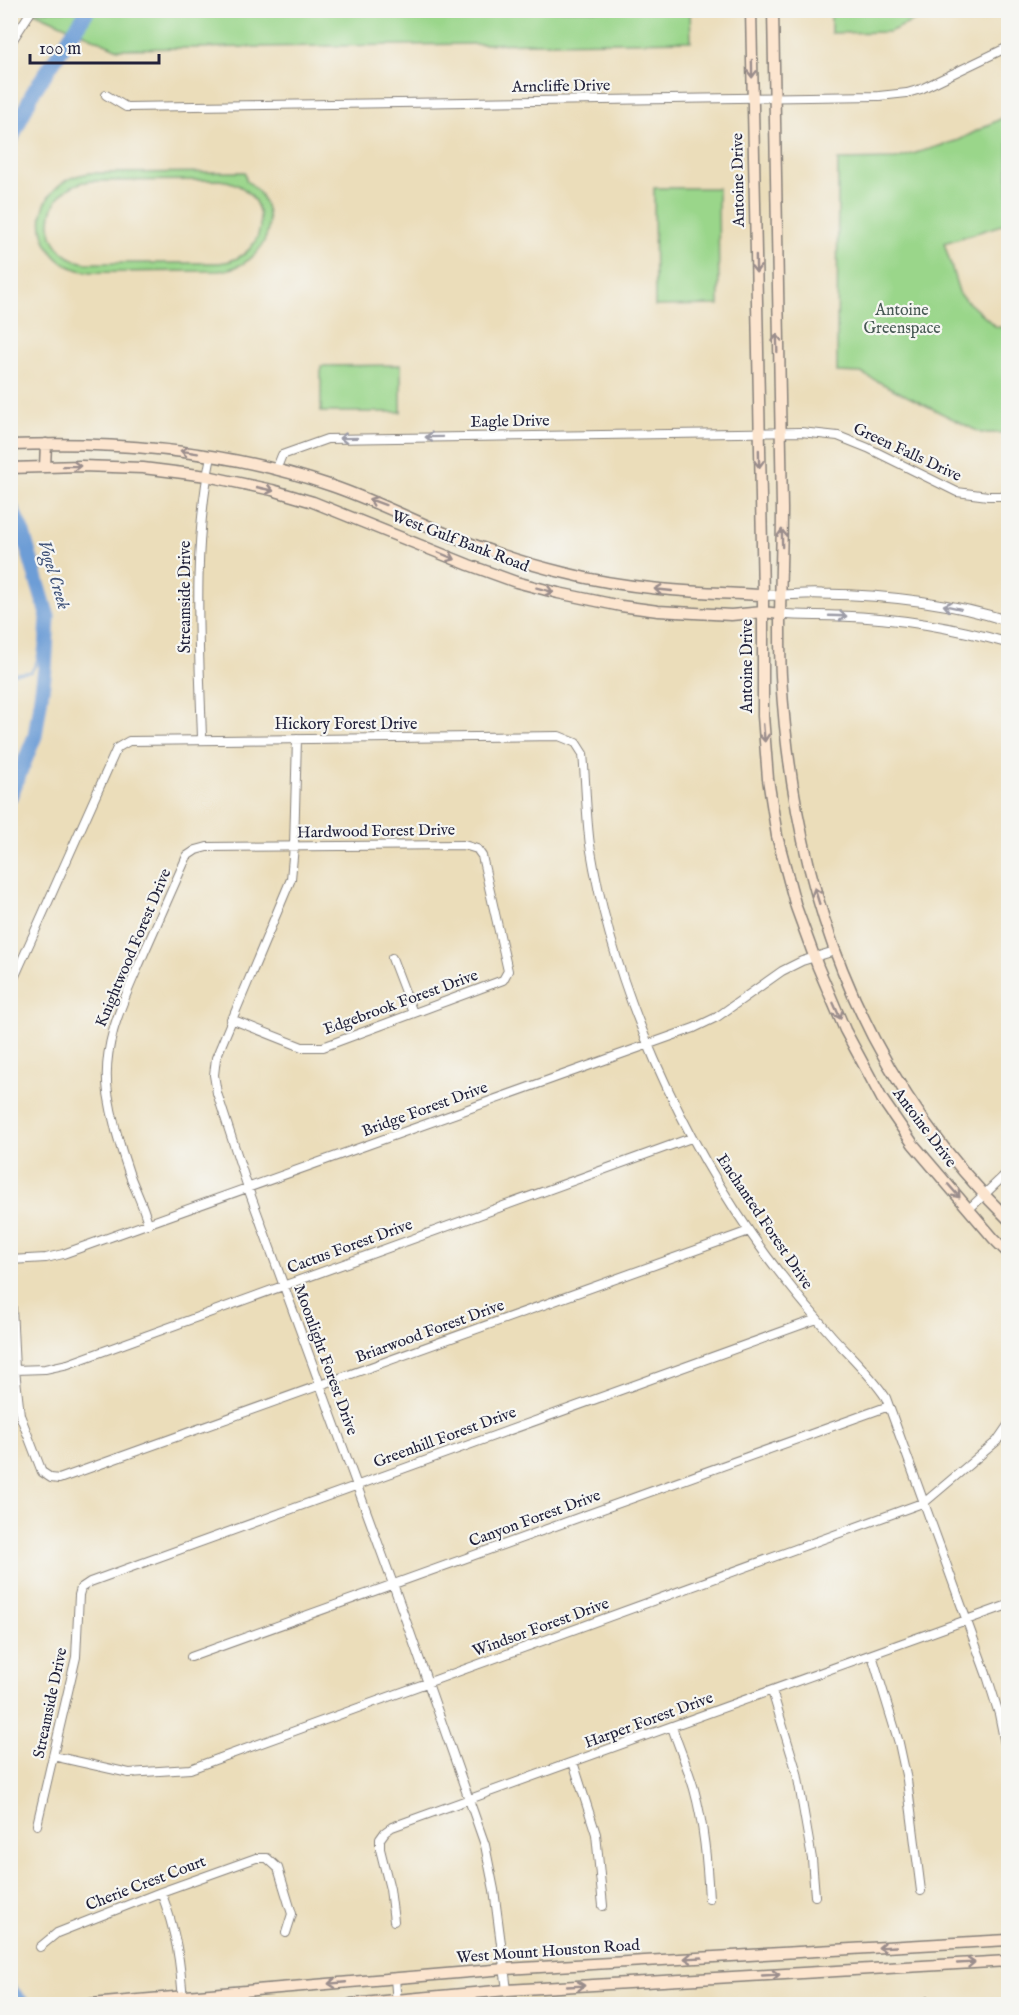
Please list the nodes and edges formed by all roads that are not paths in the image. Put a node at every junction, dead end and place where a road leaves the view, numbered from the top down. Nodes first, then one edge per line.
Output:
1 (32, 10) edge
2 (751, 10) edge
3 (773, 10) edge
4 (10, 44) edge
5 (1008, 47) edge
6 (106, 94) dead end
7 (775, 97) junction
8 (752, 98) junction
9 (754, 171) junction
10 (776, 171) junction
11 (755, 235) junction
12 (776, 235) junction
13 (781, 432) junction
14 (758, 433) junction
15 (46, 444) junction
16 (10, 445) edge
17 (211, 456) junction
18 (45, 467) junction
19 (12, 468) edge
20 (276, 470) junction
21 (207, 476) junction
22 (347, 491) junction
23 (1008, 496) edge
24 (337, 511) junction
25 (627, 586) junction
26 (688, 592) junction
27 (763, 595) junction
28 (781, 596) junction
29 (917, 602) junction
30 (621, 606) junction
31 (763, 612) junction
32 (686, 614) junction
33 (780, 614) junction
34 (1008, 621) edge
35 (914, 622) junction
36 (1008, 643) edge
37 (202, 738) junction
38 (297, 739) junction
39 (576, 743) joint
40 (294, 846) junction
41 (187, 856) joint
42 (835, 951) junction
43 (814, 957) junction
44 (392, 958) dead end
45 (508, 971) joint
46 (10, 987) edge
47 (413, 1013) junction
48 (231, 1019) junction
49 (650, 1043) junction
50 (692, 1138) junction
51 (1008, 1172) edge
52 (248, 1188) junction
53 (983, 1194) junction
54 (969, 1209) junction
55 (1008, 1219) edge
56 (148, 1224) junction
57 (749, 1231) junction
58 (1008, 1252) edge
59 (10, 1260) edge
60 (10, 1264) edge
61 (284, 1285) junction
62 (817, 1319) junction
63 (15, 1370) junction
64 (321, 1386) junction
65 (889, 1406) junction
66 (1008, 1425) edge
67 (356, 1484) junction
68 (925, 1502) junction
69 (393, 1584) junction
70 (84, 1587) joint
71 (1008, 1605) edge
72 (967, 1620) junction
73 (872, 1655) junction
74 (191, 1657) dead end
75 (428, 1684) junction
76 (772, 1691) junction
77 (672, 1727) junction
78 (53, 1756) junction
79 (1008, 1759) edge
80 (573, 1762) junction
81 (469, 1801) junction
82 (37, 1825) dead end
83 (921, 1891) dead end
84 (161, 1892) junction
85 (815, 1896) dead end
86 (709, 1899) dead end
87 (603, 1906) dead end
88 (394, 1921) dead end
89 (286, 1933) dead end
90 (1008, 1940) edge
91 (40, 1947) dead end
92 (1008, 1961) edge
93 (505, 1969) junction
94 (395, 1978) junction
95 (507, 1990) junction
96 (183, 2000) edge
97 (396, 2003) edge
98 (91, 2004) edge
99 (351, 2004) edge

1 - 4 street
2 -> 8 main road, Antoine Drive
3 - 7 main road, Antoine Drive
5 - 7 street, Arncliffe Drive
6 - 8 street, Arncliffe Drive
7 - 8 street, Arncliffe Drive
7 - 10 main road, Antoine Drive
8 - 9 main road, Antoine Drive
9 - 10 main road
9 - 11 main road, Antoine Drive
10 - 12 main road, Antoine Drive
11 - 12 main road
11 -> 14 main road, Antoine Drive
13 -> 12 main road, Antoine Drive
13 - 14 street, Green Falls Drive
13 - 23 street, Green Falls Drive
28 -> 13 main road, Antoine Drive
14 -> 20 street, Eagle Drive
14 -> 27 main road, Antoine Drive
15 - 16 main road, West Gulf Bank Road
17 -> 15 main road, West Gulf Bank Road
15 - 18 main road
17 - 20 main road, West Gulf Bank Road
17 - 21 street, Streamside Drive
18 - 19 main road, West Gulf Bank Road
18 -> 21 main road, West Gulf Bank Road
20 - 22 main road, West Gulf Bank Road
21 -> 24 main road, West Gulf Bank Road
21 - 37 street, Streamside Drive
22 - 24 main road
25 -> 22 main road, West Gulf Bank Road
24 -> 30 main road, West Gulf Bank Road
26 -> 25 main road, West Gulf Bank Road
25 - 30 main road
26 - 27 main road, West Gulf Bank Road
26 - 32 main road
27 - 28 street, West Gulf Bank Road
27 - 31 main road, Antoine Drive
28 - 29 street, West Gulf Bank Road
28 - 33 main road, Antoine Drive
34 -> 29 street, West Gulf Bank Road
29 - 35 street
30 - 32 main road, West Gulf Bank Road
31 - 32 main road, West Gulf Bank Road
31 - 33 main road, West Gulf Bank Road
31 -> 43 main road, Antoine Drive
33 -> 35 street, West Gulf Bank Road
42 -> 33 main road, Antoine Drive
35 - 36 street, West Gulf Bank Road
37 - 38 street, Hickory Forest Drive
37 - 46 street, Hickory Forest Drive
38 - 39 street, Hickory Forest Drive
38 - 40 street, Moonlight Forest Drive
39 - 49 street, Enchanted Forest Drive
40 - 41 street, Hardwood Forest Drive
40 - 45 street, Hardwood Forest Drive
40 - 48 street, Moonlight Forest Drive
41 - 56 street, Knightwood Forest Drive
42 - 43 street, Bridge Forest Drive
42 - 53 main road, Antoine Drive
43 - 49 street, Bridge Forest Drive
43 -> 54 main road, Antoine Drive
44 - 47 street
45 - 47 street, Edgebrook Forest Drive
47 - 48 street, Edgebrook Forest Drive
48 - 52 street, Moonlight Forest Drive
49 - 50 street, Enchanted Forest Drive
49 - 52 street, Bridge Forest Drive
50 - 57 street, Enchanted Forest Drive
50 - 61 street, Cactus Forest Drive
51 - 53 street
52 - 56 street, Bridge Forest Drive
52 - 61 street, Moonlight Forest Drive
53 - 54 street
53 - 55 main road, Antoine Drive
54 - 58 main road, Antoine Drive
56 - 59 street, Bridge Forest Drive
57 - 62 street, Enchanted Forest Drive
57 - 64 street, Briarwood Forest Drive
60 - 63 street
61 - 63 street, Cactus Forest Drive
61 - 64 street, Moonlight Forest Drive
62 - 65 street, Enchanted Forest Drive
62 - 67 street, Greenhill Forest Drive
63 - 64 street, Briarwood Forest Drive
64 - 67 street, Moonlight Forest Drive
65 - 68 street, Enchanted Forest Drive
65 - 69 street, Canyon Forest Drive
66 - 68 street, Windsor Forest Drive
67 - 69 street, Moonlight Forest Drive
67 - 70 street, Greenhill Forest Drive
68 - 72 street, Enchanted Forest Drive
68 - 75 street, Windsor Forest Drive
69 - 74 street, Canyon Forest Drive
69 - 75 street, Moonlight Forest Drive
70 - 78 street, Streamside Drive
71 - 72 street, Harper Forest Drive
72 - 73 street, Harper Forest Drive
72 - 79 street, Enchanted Forest Drive
73 - 76 street, Harper Forest Drive
73 - 83 street
75 - 78 street, Windsor Forest Drive
75 - 81 street, Moonlight Forest Drive
76 - 77 street, Harper Forest Drive
76 - 85 street
77 - 80 street, Harper Forest Drive
77 - 86 street
78 - 82 street, Streamside Drive
80 - 81 street, Harper Forest Drive
80 - 87 street
81 - 88 street, Harper Forest Drive
81 - 93 street, Moonlight Forest Drive
84 - 89 street, Cherie Crest Court
84 - 91 street, Cherie Crest Court
84 - 96 street
90 -> 93 main road, West Mount Houston Road
95 -> 92 main road
93 - 94 main road, West Mount Houston Road
93 - 95 street, Moonlight Forest Drive
94 -> 96 main road, West Mount Houston Road
94 - 97 street
95 - 97 main road
96 - 98 main road, West Mount Houston Road
97 - 99 main road

